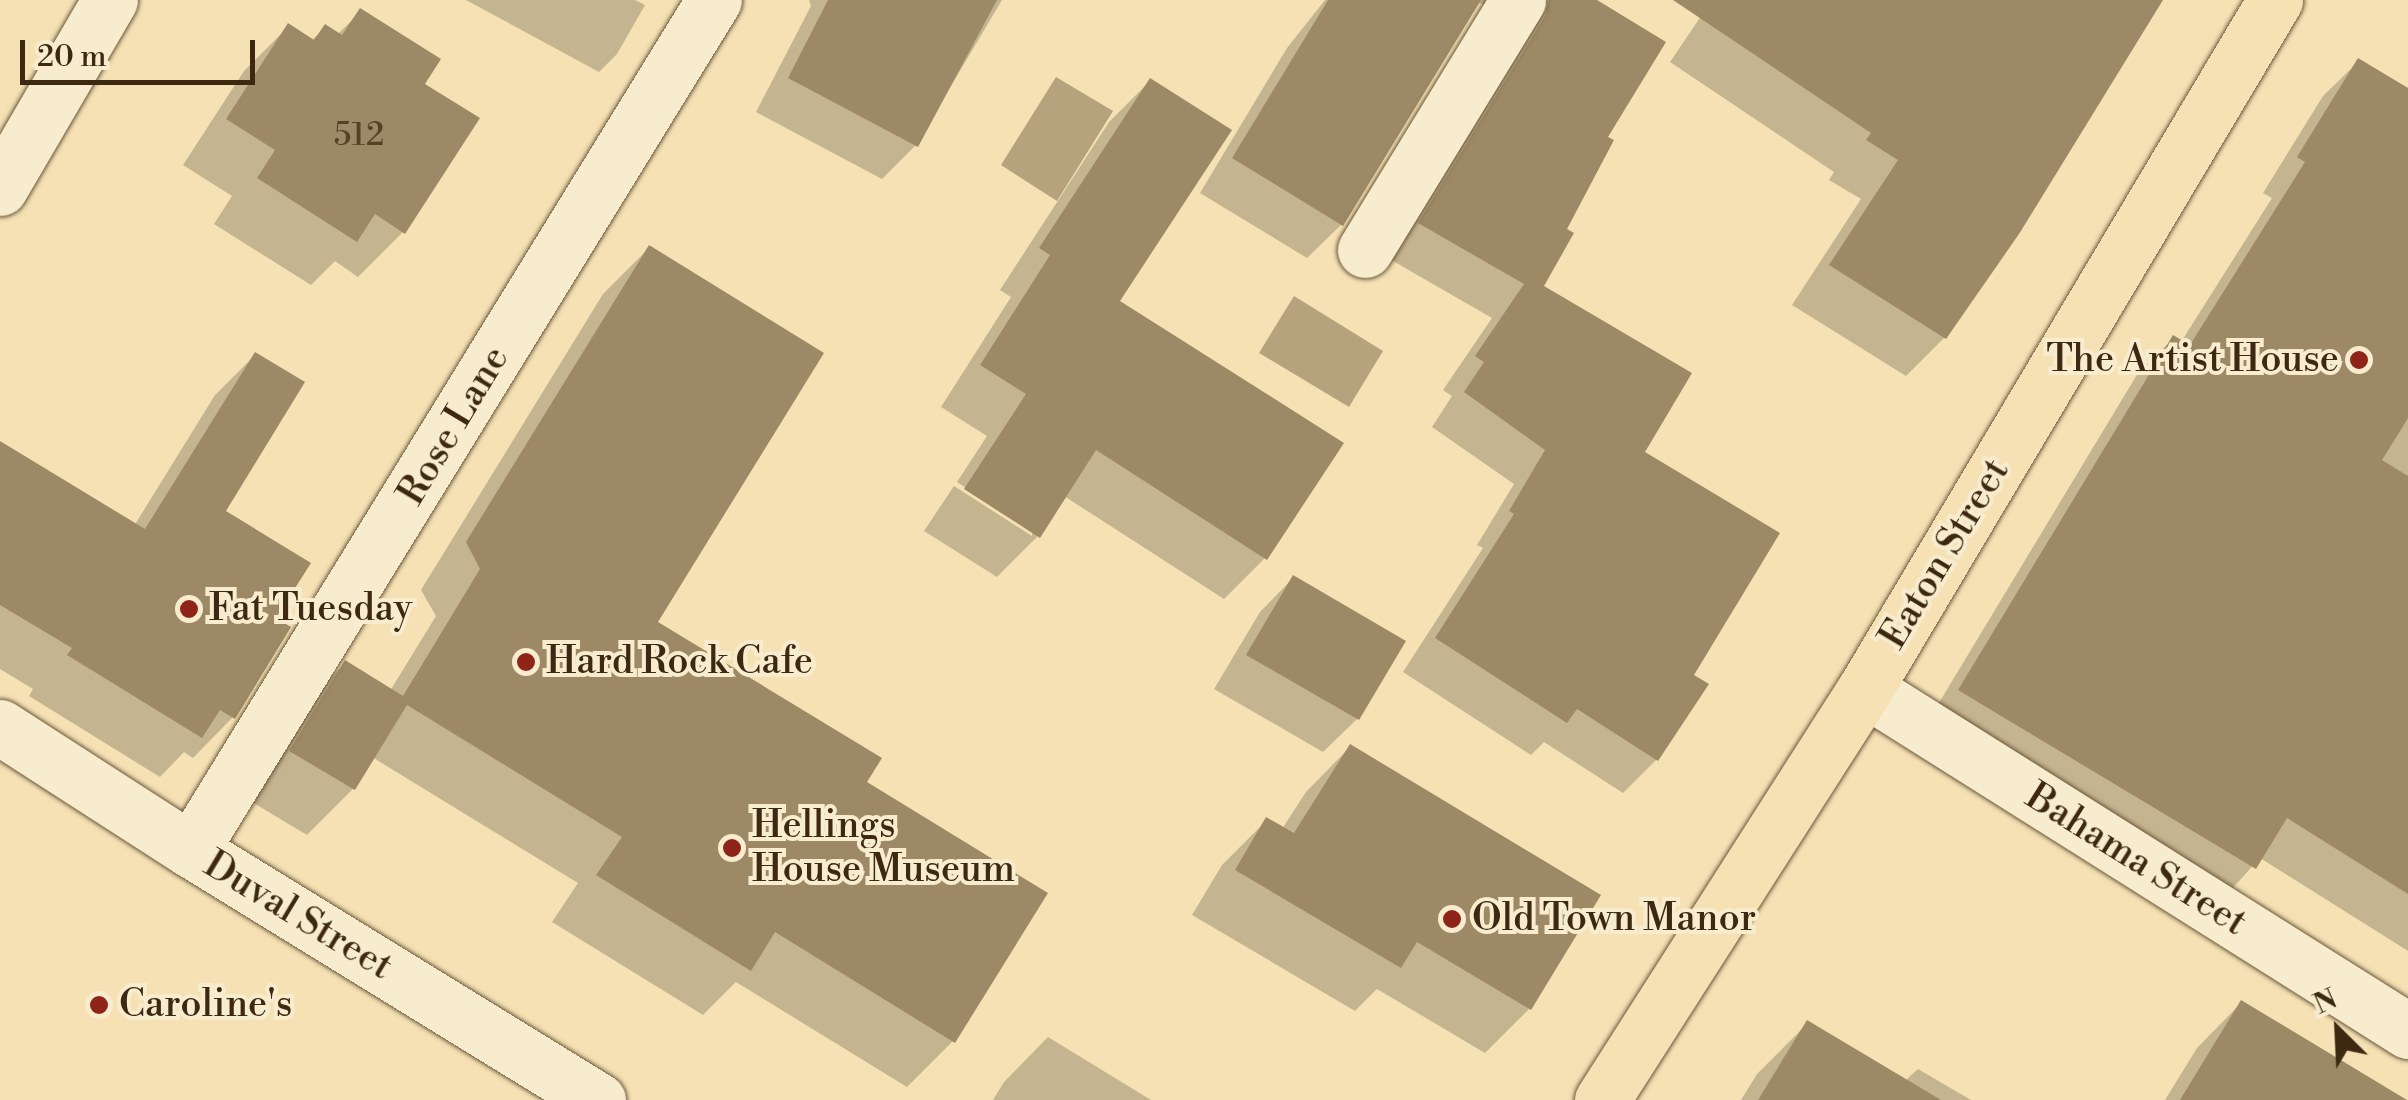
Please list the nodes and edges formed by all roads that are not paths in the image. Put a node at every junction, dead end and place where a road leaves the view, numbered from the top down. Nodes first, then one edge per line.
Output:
1 (110, 0) edge
2 (714, 0) edge
3 (1518, 0) edge
4 (2275, 0) edge
5 (0, 188) edge
6 (1365, 250) dead end
7 (1865, 689) junction
8 (0, 727) edge
9 (190, 850) junction
10 (2408, 1031) edge
11 (598, 1100) edge
12 (1602, 1100) edge

1 - 5 street
2 - 9 street, Rose Lane
3 - 6 street
4 - 7 main road, Eaton Street
7 - 10 street, Bahama Street
7 - 12 main road, Eaton Street
8 - 9 street, Duval Street
9 - 11 street, Duval Street

